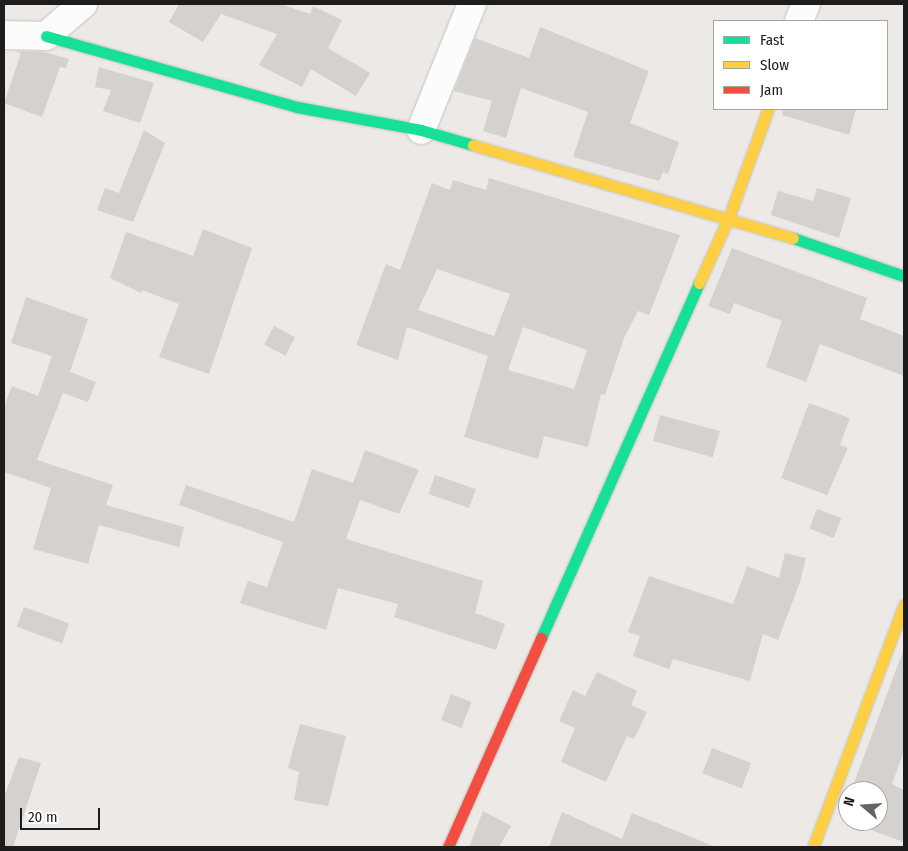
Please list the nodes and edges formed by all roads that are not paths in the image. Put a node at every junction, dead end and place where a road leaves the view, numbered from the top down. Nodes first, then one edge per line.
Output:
1 (83, 4) edge
2 (472, 4) edge
3 (806, 4) edge
4 (799, 20) edge
5 (4, 35) edge
6 (46, 36) junction
7 (768, 110) edge
8 (421, 130) junction
9 (729, 217) junction
10 (904, 276) edge
11 (904, 605) edge
12 (448, 847) edge
13 (813, 847) edge

1 - 6 street
2 - 8 street
3 - 4 street
5 - 6 street
6 - 8 street
7 - 9 street
8 - 9 street
9 - 10 street
9 - 12 street
11 - 13 street

